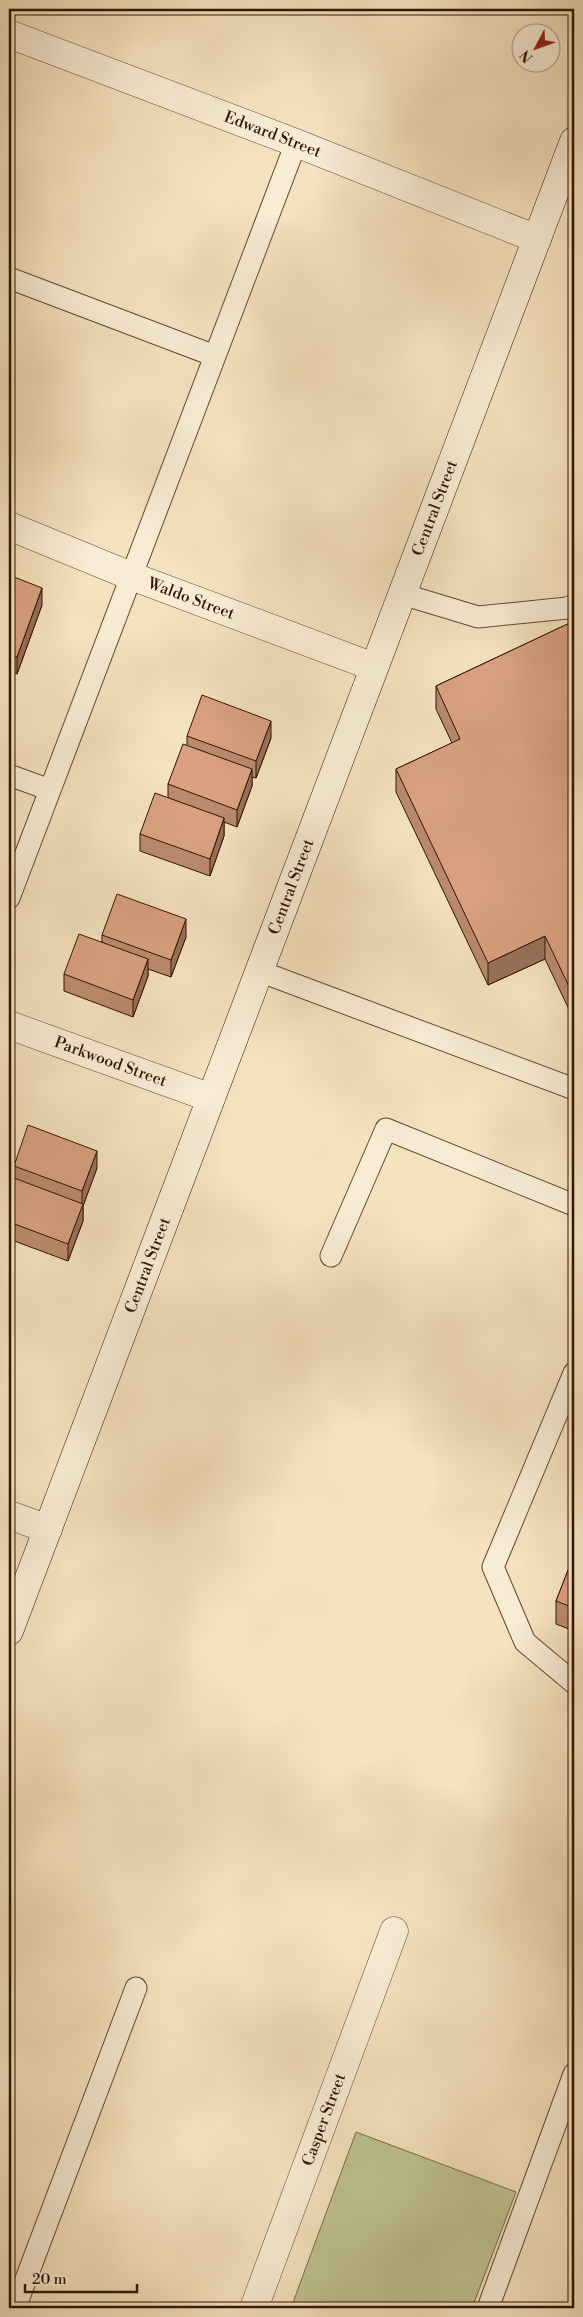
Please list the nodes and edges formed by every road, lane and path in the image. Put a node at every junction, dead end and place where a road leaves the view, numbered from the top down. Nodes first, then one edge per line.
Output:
1 (9, 34) edge
2 (574, 141) edge
3 (296, 144) junction
4 (537, 239) junction
5 (9, 278) edge
6 (215, 356) junction
7 (9, 526) edge
8 (131, 576) junction
9 (402, 594) junction
10 (574, 605) edge
11 (374, 667) junction
12 (9, 774) edge
13 (50, 790) junction
14 (9, 898) edge
15 (259, 972) junction
16 (9, 1024) edge
17 (574, 1089) edge
18 (211, 1098) junction
19 (574, 1205) edge
20 (331, 1256) dead end
21 (574, 1373) edge
22 (9, 1515) edge
23 (48, 1529) junction
24 (9, 1631) edge
25 (574, 1683) edge
26 (394, 1931) dead end
27 (136, 1988) dead end
28 (574, 2074) edge
29 (15, 2308) edge
30 (254, 2308) edge
31 (488, 2308) edge

1 - 3 street, Edward Street
2 - 4 street, Central Street
3 - 4 street, Edward Street
3 - 6 lane
4 - 9 street, Central Street
5 - 6 lane
6 - 8 lane
7 - 8 street, Waldo Street
8 - 11 street, Waldo Street
8 - 13 lane
9 - 10 lane
9 - 11 street, Central Street
11 - 15 street, Central Street
12 - 13 lane
13 - 14 lane
15 - 17 lane
15 - 18 street, Central Street
16 - 18 street, Parkwood Street
18 - 23 street, Central Street
19 - 20 lane
21 - 25 lane
22 - 23 street
23 - 24 street, Central Street
26 - 30 street, Casper Street
27 - 29 lane
28 - 31 lane

